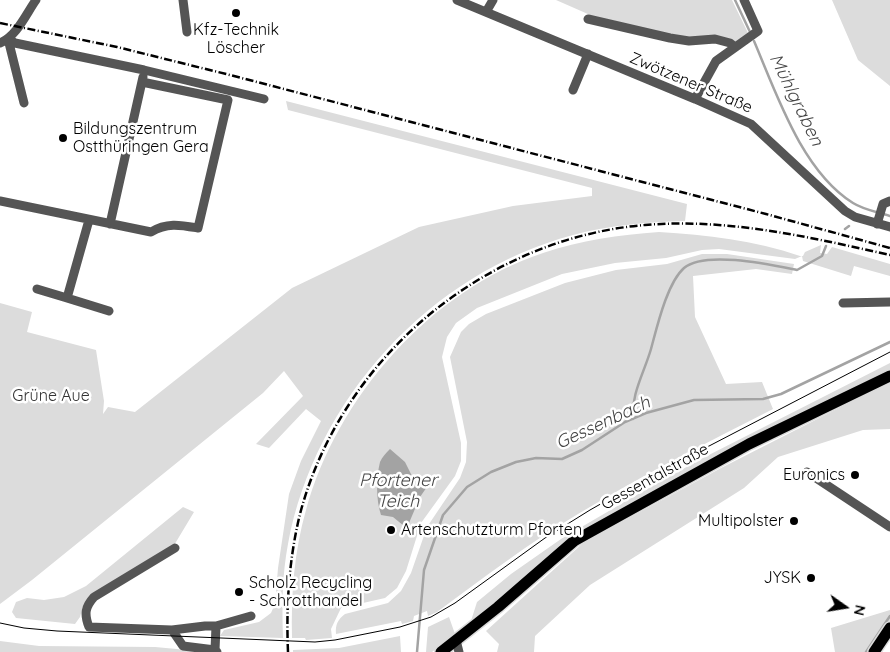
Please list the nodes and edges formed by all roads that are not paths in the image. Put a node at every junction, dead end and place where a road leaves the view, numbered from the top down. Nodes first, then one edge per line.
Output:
1 (36, 0) edge
2 (183, 0) edge
3 (458, 0) edge
4 (493, 0) edge
5 (744, 0) edge
6 (486, 12) junction
7 (588, 19) dead end
8 (187, 32) dead end
9 (4, 41) edge
10 (735, 48) junction
11 (588, 54) junction
12 (144, 70) junction
13 (142, 82) junction
14 (573, 90) dead end
15 (264, 98) dead end
16 (695, 99) junction
17 (24, 103) dead end
18 (0, 201) edge
19 (890, 201) edge
20 (89, 220) junction
21 (878, 221) junction
22 (110, 224) junction
23 (890, 227) edge
24 (37, 289) dead end
25 (67, 298) junction
26 (844, 302) dead end
27 (890, 302) edge
28 (109, 312) dead end
29 (890, 376) edge
30 (807, 472) dead end
31 (890, 528) edge
32 (175, 548) dead end
33 (251, 616) dead end
34 (216, 626) junction
35 (890, 628) edge
36 (172, 630) junction
37 (456, 640) junction
38 (216, 651) edge
39 (441, 652) edge
40 (459, 652) edge
41 (874, 652) edge

1 - 9 street
2 - 8 street
3 - 6 street, Zwötzener Straße
4 - 6 street
5 - 10 street
6 - 11 street, Zwötzener Straße
7 - 10 street
9 - 12 street
9 - 17 street
10 - 16 street
11 - 14 street
11 - 16 street, Zwötzener Straße
12 - 13 street
12 - 15 street
13 - 22 street
13 - 22 street
16 - 21 street, Zwötzener Straße
18 - 20 street
19 - 21 street
20 - 22 street
20 - 25 street
21 - 23 street, Zwötzener Straße
24 - 25 street
25 - 28 street
26 - 27 street
29 - 37 main road, Gessentalstraße
30 - 31 street
32 - 36 street
33 - 34 street
34 - 36 street
34 - 38 street
35 - 41 main road
36 - 38 street
37 - 39 main road, Gessentalstraße
37 - 40 street

